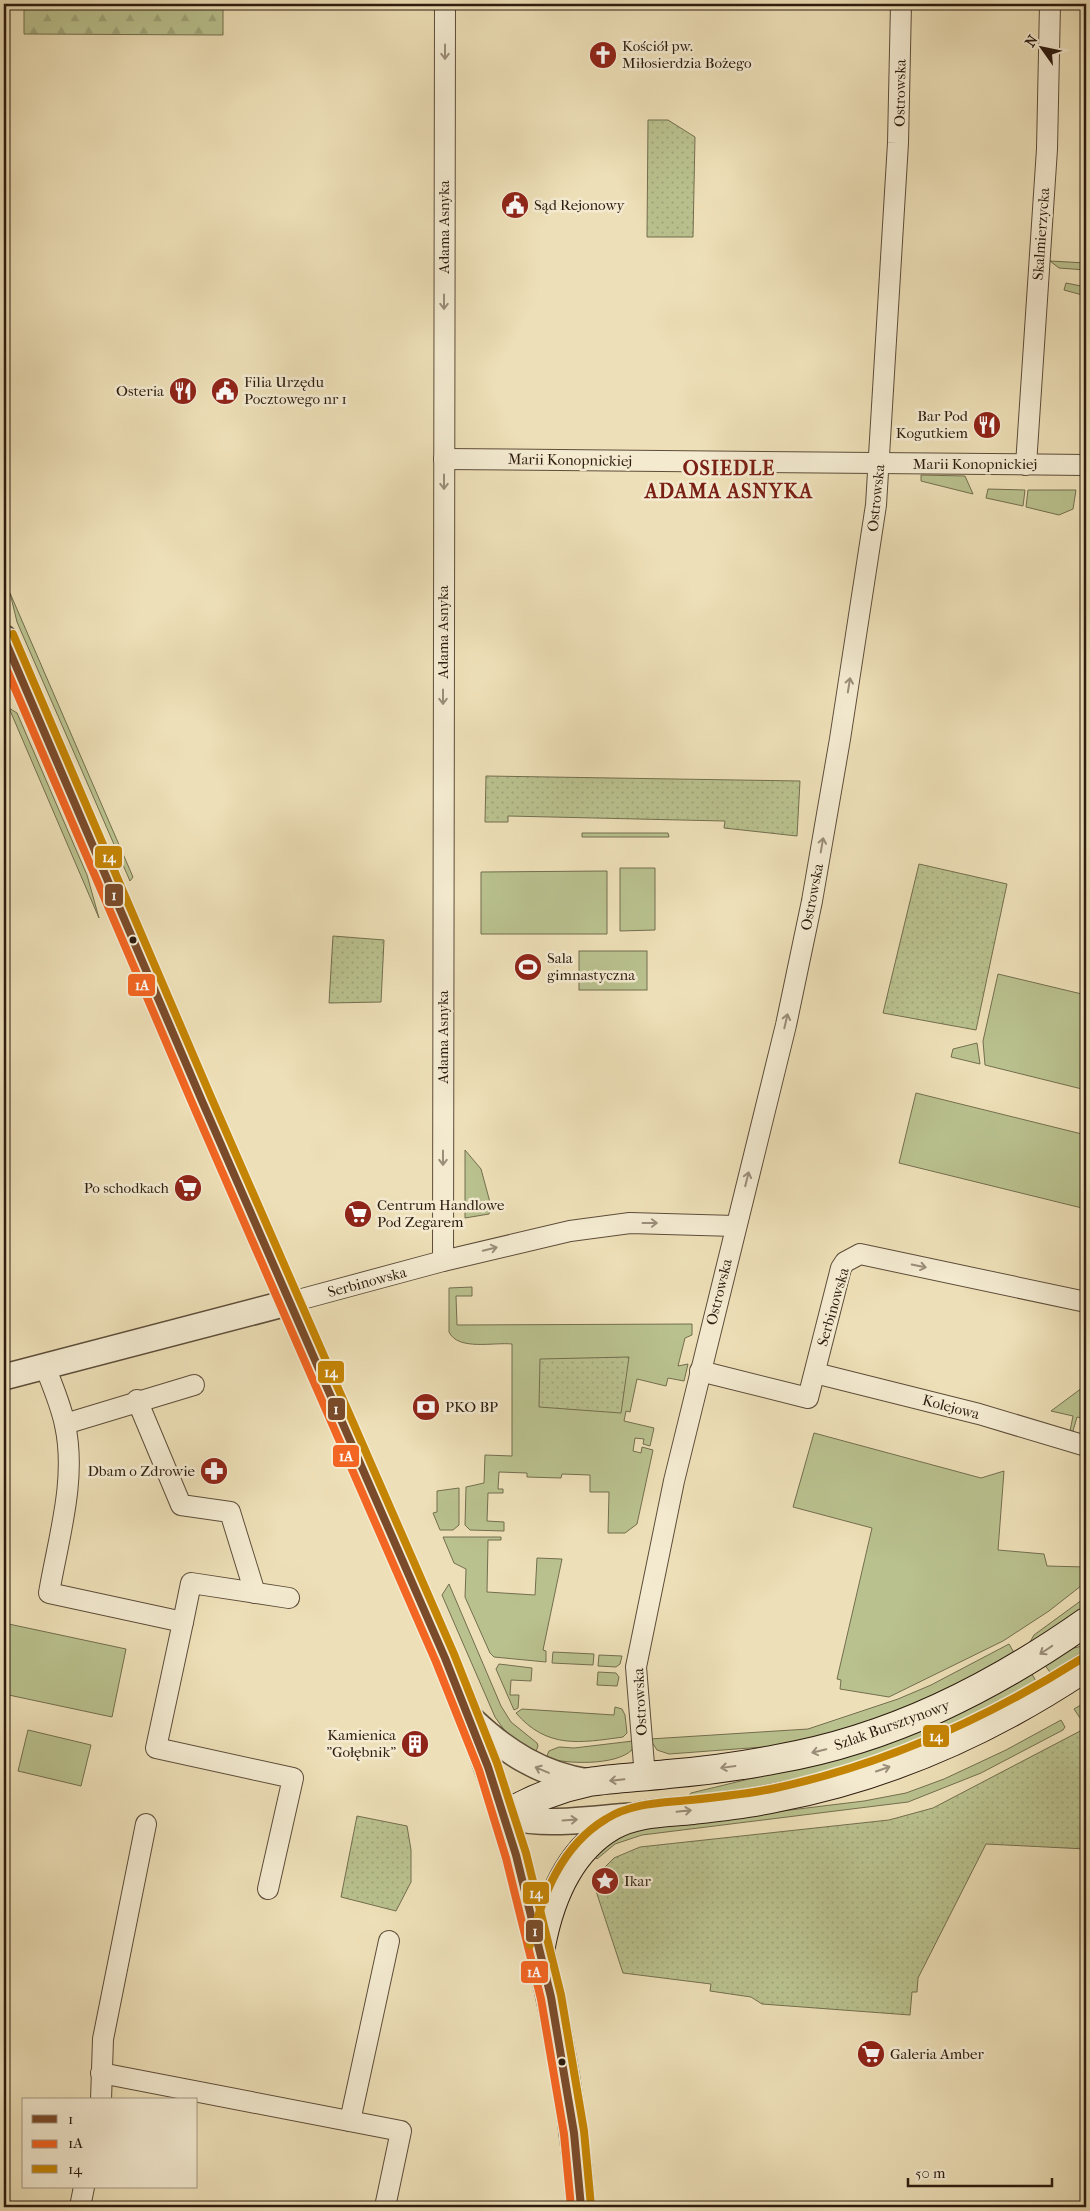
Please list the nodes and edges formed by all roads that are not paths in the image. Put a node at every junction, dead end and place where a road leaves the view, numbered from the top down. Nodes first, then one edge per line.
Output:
1 (445, 4) edge
2 (901, 4) edge
3 (1050, 4) edge
4 (444, 459) junction
5 (880, 464) junction
6 (1026, 464) junction
7 (1086, 465) edge
8 (4, 638) edge
9 (735, 1226) junction
10 (443, 1261) junction
11 (291, 1302) junction
12 (1086, 1302) edge
13 (45, 1366) junction
14 (700, 1370) junction
15 (815, 1373) junction
16 (4, 1376) edge
17 (194, 1385) dead end
18 (138, 1400) junction
19 (65, 1424) junction
20 (1086, 1446) edge
21 (255, 1592) junction
22 (289, 1598) dead end
23 (183, 1622) junction
24 (1086, 1622) edge
25 (1086, 1667) edge
26 (469, 1717) junction
27 (645, 1777) junction
28 (589, 1782) junction
29 (504, 1815) junction
30 (636, 1816) junction
31 (146, 1824) dead end
32 (268, 1889) dead end
33 (389, 1941) dead end
34 (540, 1947) junction
35 (101, 2073) junction
36 (101, 2098) edge
37 (350, 2121) junction
38 (84, 2188) edge
39 (80, 2207) edge
40 (385, 2207) edge
41 (581, 2207) edge

1 -> 4 street, Adama Asnyka
2 - 5 street, Ostrowska
3 - 6 street, Skalmierzycka
4 - 5 street, Marii Konopnickiej
4 -> 10 street, Adama Asnyka
5 - 6 street, Marii Konopnickiej
9 -> 5 street, Ostrowska
6 - 7 street, Marii Konopnickiej
8 - 11 street
10 -> 9 street, Serbinowska
9 - 14 street, Ostrowska
10 - 11 street, Serbinowska
11 - 13 street, Serbinowska
11 - 26 street
15 -> 12 street, Serbinowska
13 - 16 street, Serbinowska
13 - 19 street
14 - 15 street, Serbinowska
14 - 27 street, Ostrowska
15 - 20 street, Kolejowa
17 - 18 street
18 - 19 street
18 - 21 street
19 - 23 street
21 - 22 street
21 - 23 street
23 - 32 street
24 -> 27 main road, Szlak Bursztynowy
30 -> 25 main road
28 -> 26 street
26 - 29 street
27 -> 28 main road, Szlak Bursztynowy
28 - 29 main road, Szlak Bursztynowy
29 -> 30 street
29 - 34 main road
30 - 34 main road
31 - 35 street
33 - 37 street
34 - 41 main road
35 - 36 street
35 - 37 street
37 - 40 street
38 - 39 street

